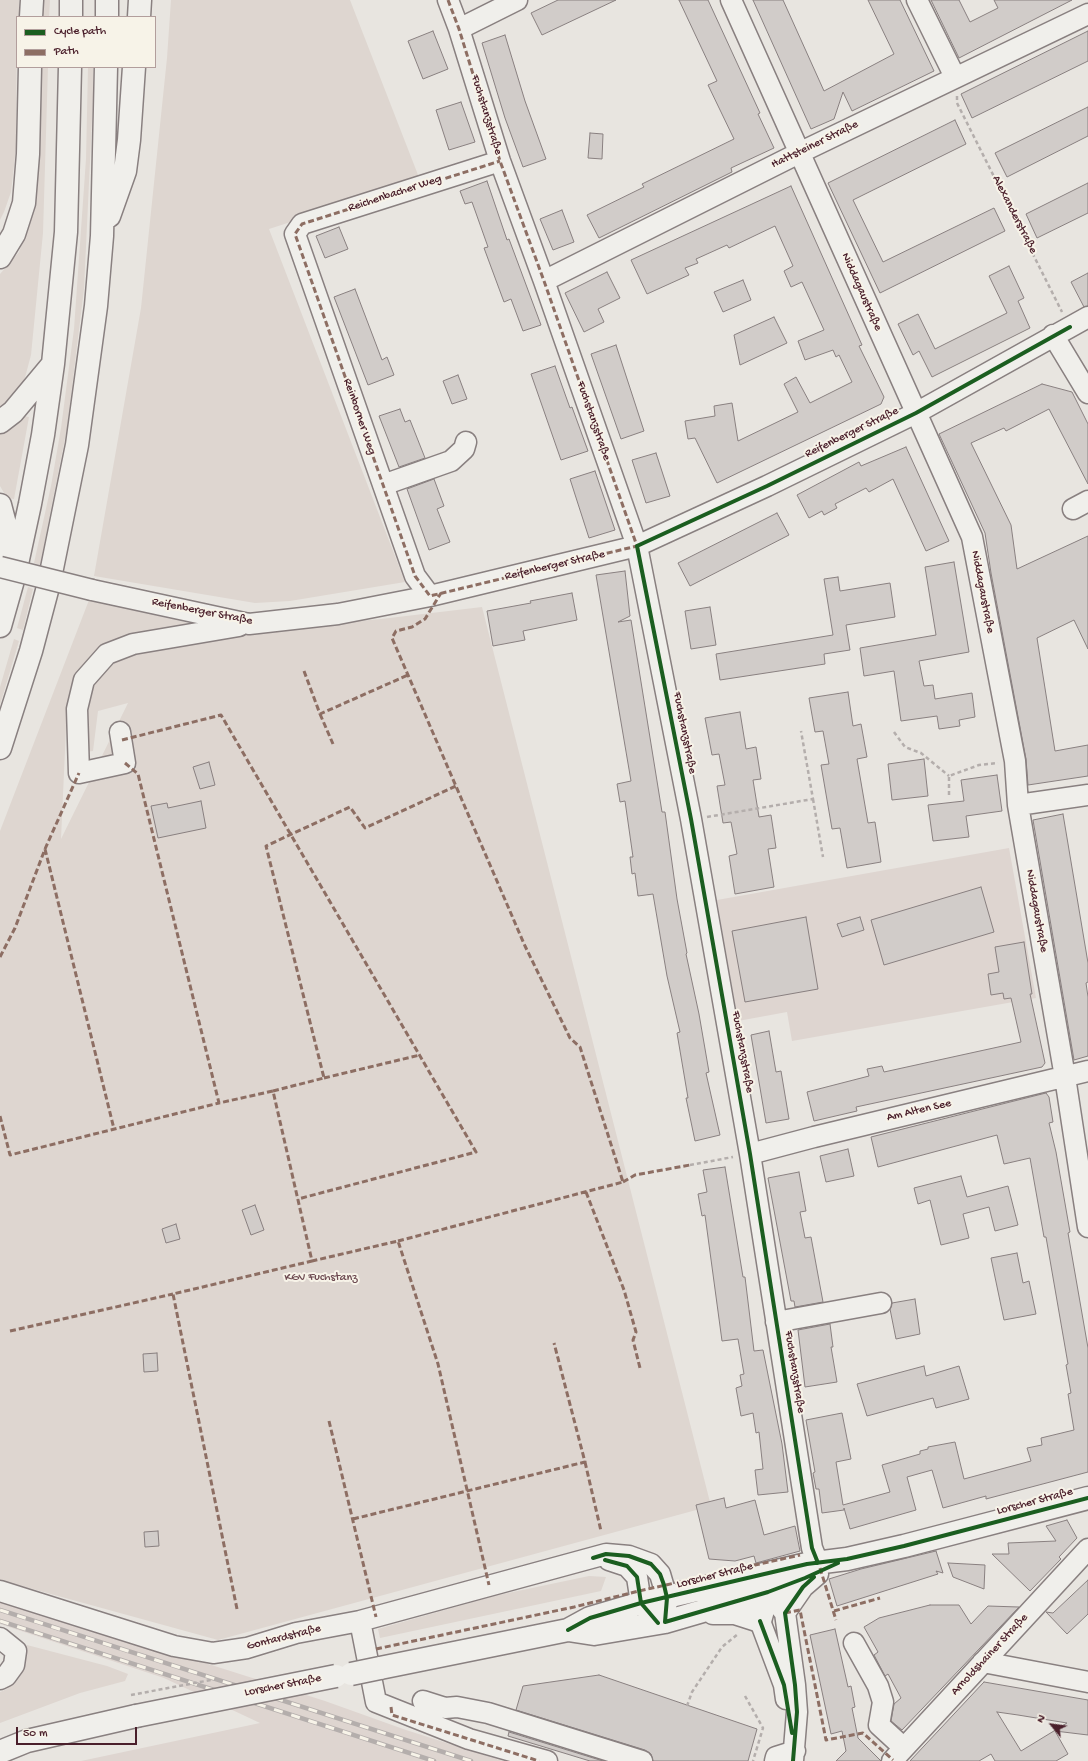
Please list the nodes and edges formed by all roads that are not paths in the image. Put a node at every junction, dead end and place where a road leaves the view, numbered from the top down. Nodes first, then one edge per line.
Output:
1 (23, 0) edge
2 (32, 0) edge
3 (71, 0) edge
4 (107, 0) edge
5 (140, 0) edge
6 (448, 0) edge
7 (517, 0) edge
8 (731, 0) edge
9 (917, 0) edge
10 (1088, 14) edge
11 (23, 16) edge
12 (31, 16) edge
13 (71, 16) edge
14 (107, 16) edge
15 (139, 16) edge
16 (459, 29) junction
17 (22, 68) edge
18 (30, 68) edge
19 (70, 68) edge
20 (106, 68) edge
21 (134, 68) edge
22 (955, 77) junction
23 (799, 153) junction
24 (500, 161) junction
25 (0, 233) edge
26 (295, 234) joint
27 (102, 236) junction
28 (0, 257) edge
29 (544, 281) junction
30 (1088, 317) edge
31 (1062, 331) junction
32 (53, 364) junction
33 (1088, 393) edge
34 (916, 413) junction
35 (0, 422) edge
36 (466, 442) dead end
37 (383, 485) junction
38 (0, 505) edge
39 (637, 546) junction
40 (0, 567) edge
41 (0, 596) edge
42 (430, 596) junction
43 (249, 624) junction
44 (0, 626) edge
45 (120, 732) dead end
46 (0, 748) edge
47 (1088, 795) edge
48 (1018, 805) junction
49 (1088, 1071) edge
50 (1065, 1077) junction
51 (750, 1154) junction
52 (1088, 1227) edge
53 (880, 1303) dead end
54 (776, 1322) junction
55 (1088, 1498) edge
56 (1088, 1549) edge
57 (593, 1558) junction
58 (796, 1567) junction
59 (820, 1567) junction
60 (735, 1581) junction
61 (0, 1591) edge
62 (768, 1592) junction
63 (667, 1598) junction
64 (641, 1603) junction
65 (696, 1613) junction
66 (785, 1613) junction
67 (360, 1621) junction
68 (760, 1621) junction
69 (661, 1623) junction
70 (568, 1630) junction
71 (1006, 1637) junction
72 (0, 1638) edge
73 (854, 1643) dead end
74 (983, 1662) junction
75 (1014, 1668) junction
76 (0, 1679) edge
77 (1088, 1682) edge
78 (423, 1701) dead end
79 (0, 1752) edge
80 (898, 1754) edge
81 (794, 1756) edge
82 (547, 1761) edge
83 (642, 1761) edge
84 (775, 1761) edge

1 - 11 main road
2 - 12 main road
3 - 13 main road
4 - 14 main road
5 - 15 main road
6 - 16 street, Fuchstanzstraße
7 - 16 street
8 - 23 street, Niddagaustraße
9 - 22 street
10 - 22 street, Hattsteiner Straße
16 - 24 street, Fuchstanzstraße
17 - 25 main road
18 - 28 main road
19 - 32 main road
20 - 27 main road
21 - 27 main road
22 - 23 street, Hattsteiner Straße
23 - 29 street, Hattsteiner Straße
23 - 34 street, Niddagaustraße
24 - 26 street, Reichenbacher Weg
24 - 29 street, Fuchstanzstraße
26 - 37 street, Reinborner Weg
27 - 46 main road
29 - 39 street, Fuchstanzstraße
30 - 31 street, Reifenberger Straße
31 - 33 street
31 - 34 street, Reifenberger Straße
32 - 35 main road
32 - 44 main road
34 - 39 street, Reifenberger Straße
34 - 48 street, Niddagaustraße
36 - 37 street
37 - 42 street, Reinborner Weg
38 - 41 main road
39 - 42 street, Reifenberger Straße
39 - 51 street, Fuchstanzstraße
40 - 43 street, Reifenberger Straße, bridge
42 - 43 street, Reifenberger Straße
43 - 45 street
47 - 48 street
48 - 50 street, Niddagaustraße
49 - 50 street, Am Alten See
50 - 51 street, Am Alten See
50 - 52 street, Niddagaustraße
51 - 54 street, Fuchstanzstraße
53 - 54 street
54 - 59 street, Fuchstanzstraße
55 - 59 main road, Lorscher Straße
56 - 71 street, Arnoldshainer Straße
57 - 63 street, Gontardstraße
57 - 64 street, Gontardstraße
57 - 67 street, Gontardstraße
58 - 59 main road, Lorscher Straße
58 - 60 main road, Lorscher Straße
58 - 62 main road
59 - 62 main road, Lorscher Straße
59 - 66 street
60 - 62 street
60 - 63 main road, Lorscher Straße
61 - 67 street, Gontardstraße
62 - 65 main road, Lorscher Straße
62 - 66 street
62 - 68 main road
63 - 64 main road, Lorscher Straße
63 - 69 street, Gontardstraße
64 - 69 street
64 - 70 main road, Lorscher Straße
65 - 68 main road
65 - 69 main road, Lorscher Straße
66 - 81 street
67 - 82 street
68 - 81 street
69 - 70 main road, Lorscher Straße
70 - 79 main road, Lorscher Straße, bridge
71 - 74 street, Arnoldshainer Straße
71 - 75 street
72 - 76 street
73 - 80 street
74 - 75 street
74 - 80 street, Arnoldshainer Straße
75 - 77 street
78 - 83 street
81 - 84 street

